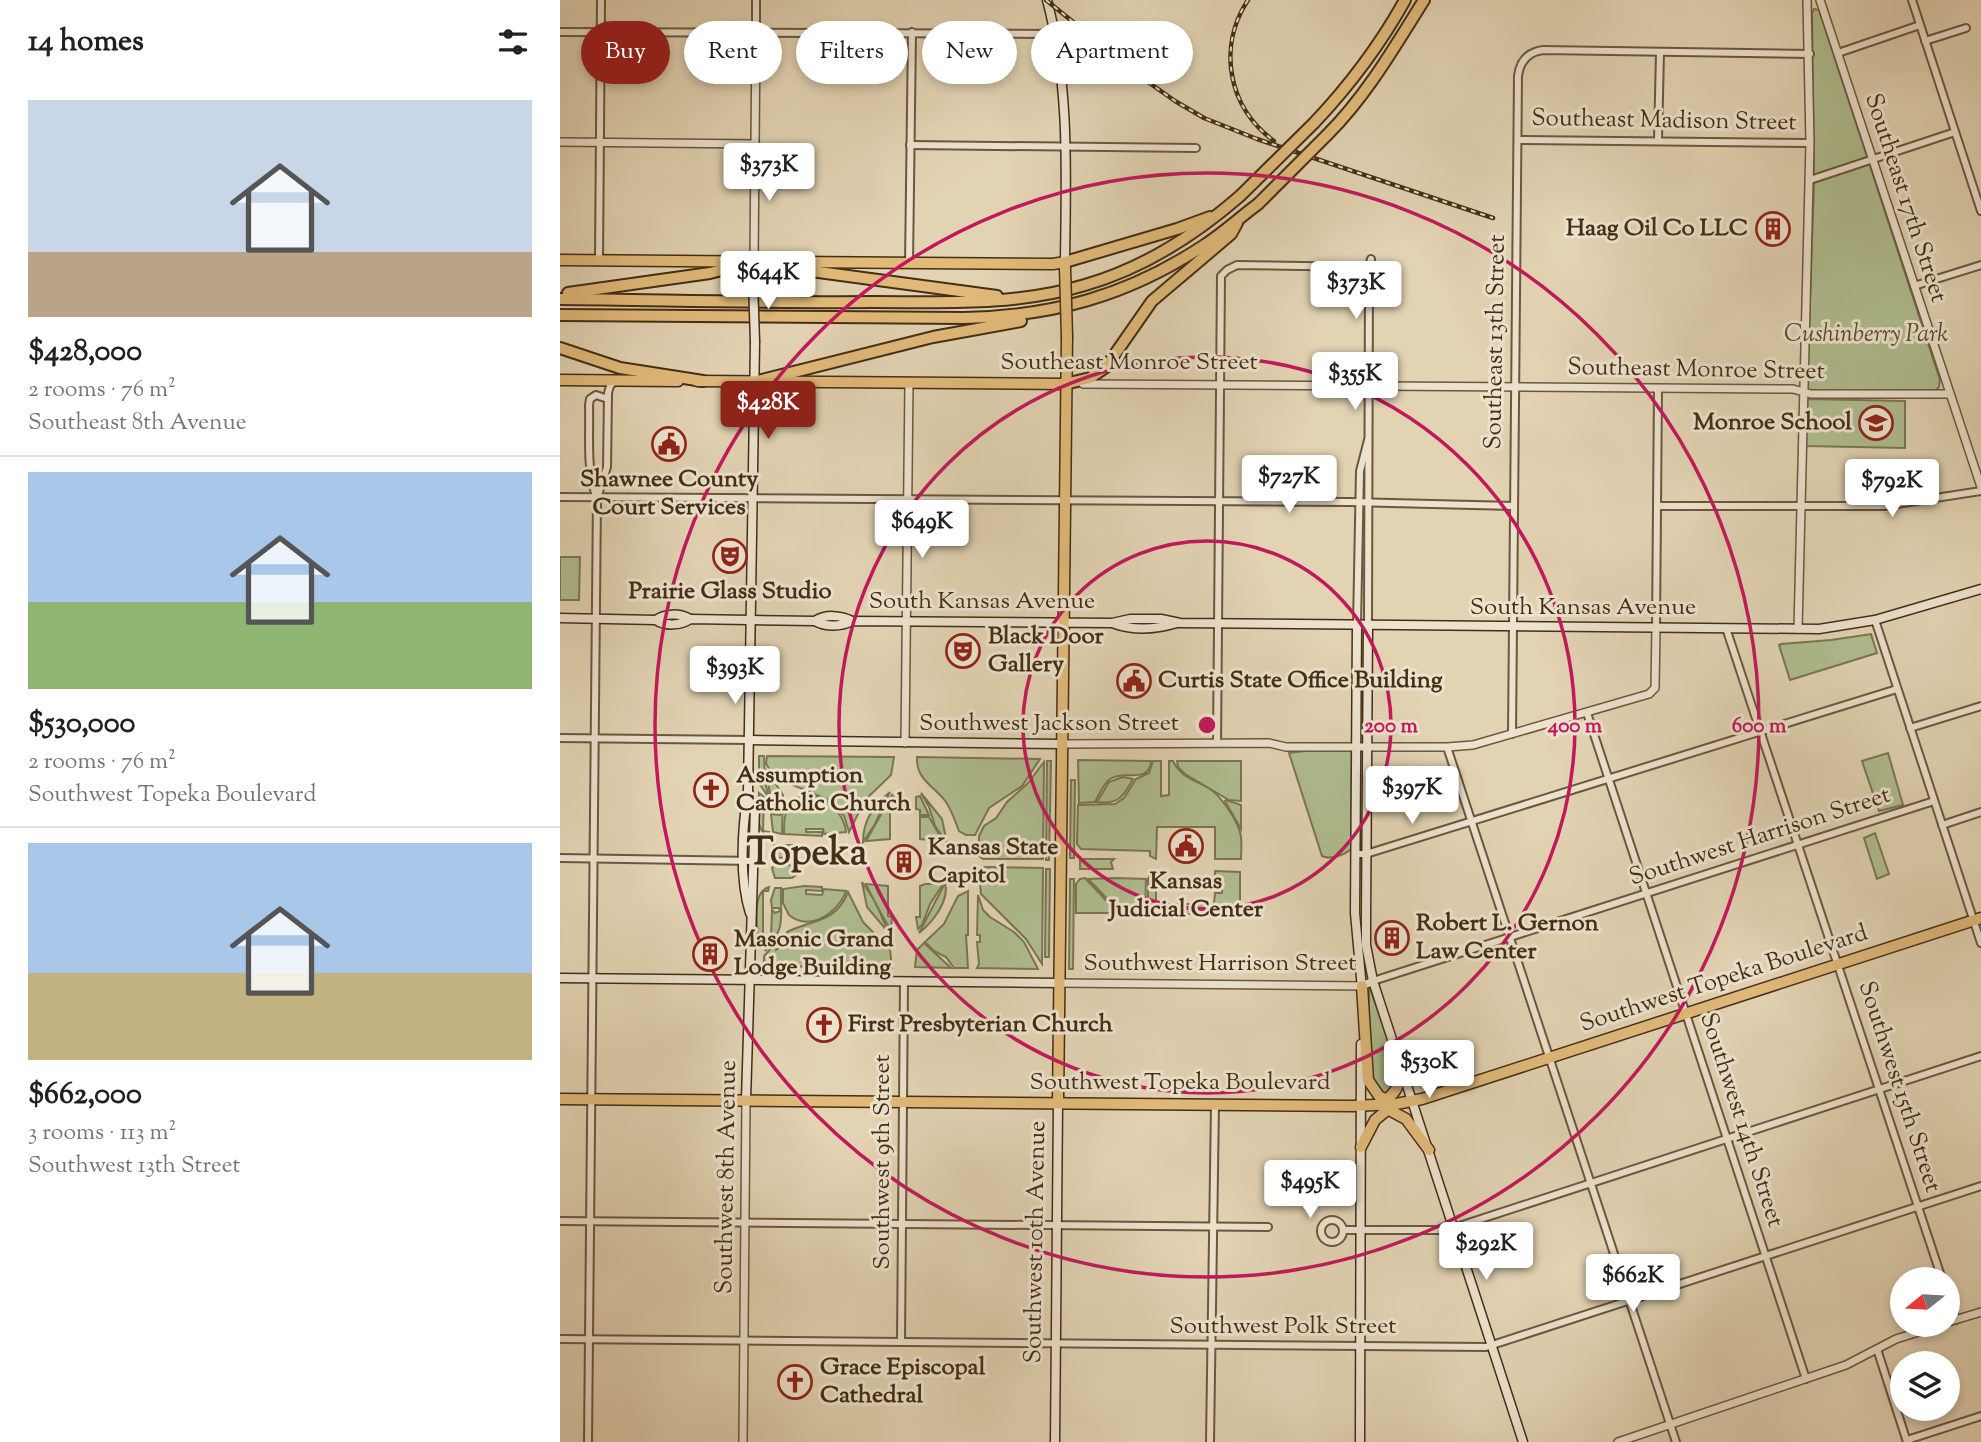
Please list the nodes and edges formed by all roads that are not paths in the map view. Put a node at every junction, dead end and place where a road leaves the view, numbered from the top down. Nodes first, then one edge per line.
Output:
1 (601, 0) edge
2 (756, 0) edge
3 (1047, 0) edge
4 (1405, 0) edge
5 (1424, 0) edge
6 (1807, 0) edge
7 (1820, 0) edge
8 (1912, 0) edge
9 (1808, 15) junction
10 (601, 21) edge
11 (756, 21) edge
12 (1053, 21) edge
13 (1920, 25) junction
14 (1966, 28) dead end
15 (581, 31) edge
16 (782, 31) edge
17 (560, 32) edge
18 (912, 32) junction
19 (1031, 34) edge
20 (1926, 41) junction
21 (1660, 51) junction
22 (1838, 53) junction
23 (1810, 54) junction
24 (601, 84) edge
25 (756, 84) edge
26 (1062, 84) edge
27 (1955, 132) junction
28 (1518, 140) junction
29 (1658, 141) junction
30 (560, 142) edge
31 (600, 142) junction
32 (1810, 143) junction
33 (755, 144) junction
34 (910, 145) junction
35 (1067, 146) junction
36 (1196, 148) dead end
37 (1872, 159) junction
38 (1810, 180) junction
39 (1981, 211) edge
40 (1216, 216) junction
41 (1239, 219) junction
42 (1371, 259) dead end
43 (560, 260) edge
44 (599, 260) junction
45 (754, 262) junction
46 (909, 264) junction
47 (1065, 265) junction
48 (1981, 265) edge
49 (1369, 267) junction
50 (1914, 286) junction
51 (560, 293) edge
52 (1042, 296) junction
53 (560, 299) edge
54 (1045, 312) junction
55 (560, 315) edge
56 (560, 348) edge
57 (560, 380) edge
58 (615, 380) junction
59 (703, 381) junction
60 (754, 382) junction
61 (909, 383) junction
62 (1065, 384) junction
63 (1221, 385) junction
64 (1369, 386) junction
65 (1514, 387) junction
66 (1658, 388) junction
67 (1803, 392) junction
68 (1949, 394) junction
69 (608, 399) junction
70 (1369, 438) junction
71 (1981, 489) edge
72 (560, 498) edge
73 (597, 498) junction
74 (752, 499) junction
75 (908, 500) junction
76 (1064, 500) junction
77 (1221, 501) junction
78 (1359, 502) junction
79 (1370, 503) junction
80 (1514, 506) junction
81 (1657, 506) junction
82 (1800, 507) junction
83 (1981, 589) edge
84 (560, 618) edge
85 (596, 618) junction
86 (751, 620) junction
87 (907, 620) junction
88 (1875, 621) junction
89 (1062, 622) junction
90 (1219, 623) junction
91 (1357, 625) junction
92 (1368, 625) junction
93 (1513, 626) junction
94 (1656, 628) junction
95 (1726, 628) junction
96 (1798, 629) junction
97 (1897, 689) junction
98 (1981, 706) edge
99 (1587, 713) junction
100 (1910, 728) junction
101 (1760, 731) junction
102 (1513, 734) junction
103 (560, 738) edge
104 (594, 738) junction
105 (749, 740) junction
106 (905, 743) junction
107 (1217, 743) junction
108 (1061, 744) junction
109 (1367, 745) junction
110 (1356, 746) junction
111 (1447, 747) junction
112 (1608, 779) junction
113 (748, 792) junction
114 (1934, 801) junction
115 (1981, 812) edge
116 (1472, 821) junction
117 (1942, 825) junction
118 (1798, 845) junction
119 (1355, 854) junction
120 (1366, 854) junction
121 (560, 858) edge
122 (593, 859) junction
123 (744, 860) junction
124 (754, 860) junction
125 (1646, 894) junction
126 (750, 914) junction
127 (1977, 919) edge
128 (1510, 937) junction
129 (1981, 943) edge
130 (1838, 964) junction
131 (560, 978) edge
132 (592, 979) junction
133 (749, 980) junction
134 (1373, 981) junction
135 (904, 982) junction
136 (1059, 983) junction
137 (1362, 986) junction
138 (1686, 1014) junction
139 (1981, 1056) edge
140 (1549, 1058) junction
141 (1400, 1060) junction
142 (1879, 1089) junction
143 (560, 1099) edge
144 (591, 1099) junction
145 (746, 1101) junction
146 (1414, 1101) junction
147 (902, 1102) junction
148 (1058, 1103) junction
149 (1214, 1104) junction
150 (1387, 1104) junction
151 (1361, 1105) junction
152 (1727, 1139) junction
153 (1361, 1146) junction
154 (1429, 1150) junction
155 (1591, 1183) junction
156 (1981, 1186) edge
157 (1918, 1207) junction
158 (560, 1221) edge
159 (590, 1221) junction
160 (745, 1223) junction
161 (902, 1224) junction
162 (1057, 1226) junction
163 (1212, 1227) junction
164 (1268, 1227) dead end
165 (1453, 1228) junction
166 (1343, 1230) dead end
167 (1361, 1230) junction
168 (1766, 1256) junction
169 (1938, 1267) edge
170 (1629, 1300) junction
171 (1981, 1312) edge
172 (1960, 1319) edge
173 (1902, 1337) edge
174 (560, 1339) edge
175 (589, 1339) junction
176 (744, 1341) junction
177 (901, 1342) junction
178 (1056, 1344) junction
179 (1492, 1345) junction
180 (1211, 1346) junction
181 (1360, 1347) junction
182 (1877, 1349) junction
183 (1806, 1378) junction
184 (1981, 1416) edge
185 (1670, 1424) junction
186 (1907, 1441) edge
187 (588, 1442) edge
188 (743, 1442) edge
189 (1055, 1442) edge
190 (1210, 1442) edge
191 (1360, 1442) edge
192 (1524, 1442) edge
193 (1618, 1442) edge
194 (1676, 1442) edge

1 - 10 street
2 - 11 street
3 - 12 main road
4 - 40 highway, bridge
5 - 41 highway, bridge
6 - 9 street
7 - 9 street
7 - 22 street, Southeast 17th Street
8 - 13 street
9 - 23 street
13 - 20 street
13 - 22 street
14 - 20 street
15 - 17 street
16 - 18 street
18 - 19 street
18 - 34 street
20 - 27 street
21 - 23 street
21 - 28 street, Southeast 13th Street
21 - 29 street
22 - 37 street, Southeast 17th Street
23 - 32 street
24 - 31 street
25 - 33 street
26 - 35 main road
27 - 37 street
27 - 39 street
28 - 29 street, Southeast Madison Street
28 - 65 street, Southeast 13th Street
29 - 32 street, Southeast Madison Street
30 - 31 street
31 - 33 street
31 - 44 street
32 - 38 street
33 - 45 street
34 - 35 street
34 - 46 street
35 - 36 street
35 - 47 main road
37 - 38 street
37 - 50 street, Southeast 17th Street
38 - 67 street
40 - 47 highway
40 - 52 highway
41 - 54 highway
41 - 62 highway
42 - 49 street
43 - 44 main road
44 - 45 main road
45 - 46 main road
45 - 51 highway
45 - 52 highway
45 - 60 main road, Southwest 8th Avenue, bridge
46 - 47 main road
47 - 62 main road, Southwest 10th Avenue, bridge
48 - 50 street
49 - 63 street
49 - 64 street
50 - 68 street, Southeast 17th Street
52 - 53 highway
54 - 55 highway
54 - 60 highway
56 - 59 highway
57 - 58 main road, Southeast Monroe Street
58 - 59 main road, Southeast Monroe Street
58 - 69 street
59 - 60 main road, Southeast Monroe Street
60 - 61 main road, Southeast Monroe Street
60 - 74 main road, Southwest 8th Avenue
61 - 62 main road, Southeast Monroe Street
61 - 75 street
62 - 63 street, Southeast Monroe Street
62 - 76 main road, Southwest 10th Avenue
63 - 64 street, Southeast Monroe Street
63 - 77 street
64 - 65 street, Southeast Monroe Street
64 - 70 street
65 - 66 street, Southeast Monroe Street
65 - 80 street, Southeast 13th Street
66 - 67 street, Southeast Monroe Street
66 - 81 street
67 - 68 street, Southeast Monroe Street
67 - 82 street
68 - 71 street, Southeast 17th Street
69 - 73 street
69 - 73 street
70 - 78 street
70 - 79 street
71 - 82 street
72 - 73 street
73 - 74 street
73 - 85 street
74 - 75 street
74 - 86 main road, Southwest 8th Avenue
75 - 76 street
75 - 87 street
76 - 77 street
76 - 89 main road, Southwest 10th Avenue
77 - 78 street
77 - 90 street
78 - 79 street
78 - 91 street
79 - 80 street
79 - 92 street
80 - 93 street, Southeast 13th Street
81 - 82 street
81 - 94 street
82 - 96 street
83 - 88 main road, South Kansas Avenue
84 - 85 main road, South Kansas Avenue
85 - 86 main road, South Kansas Avenue
85 - 104 street
86 - 87 main road, South Kansas Avenue
86 - 105 main road, Southwest 8th Avenue
87 - 89 main road, South Kansas Avenue
87 - 106 street
88 - 96 main road, South Kansas Avenue
88 - 97 street
89 - 90 main road, South Kansas Avenue
89 - 108 main road, Southwest 10th Avenue
90 - 91 main road, South Kansas Avenue
90 - 107 street
91 - 92 main road, South Kansas Avenue
91 - 110 main road
92 - 93 main road, South Kansas Avenue
92 - 109 main road
93 - 94 main road, South Kansas Avenue
93 - 102 street, Southeast 13th Street
94 - 95 main road, South Kansas Avenue
94 - 99 street, Southwest Jackson Street
95 - 96 main road, South Kansas Avenue
95 - 101 street, Southwest 15th Street
97 - 100 street
97 - 101 street
98 - 100 street
99 - 102 street, Southwest Jackson Street
99 - 112 street, Southwest 14th Street
100 - 114 street
101 - 112 street
101 - 118 street, Southwest 15th Street
102 - 111 street, Southwest Jackson Street
103 - 104 street, Southwest Jackson Street
104 - 105 street, Southwest Jackson Street
104 - 122 street
105 - 106 main road, Southwest Jackson Street
105 - 113 main road, Southwest 8th Avenue
106 - 108 main road, Southwest Jackson Street
107 - 108 street, Southwest Jackson Street
107 - 110 street, Southwest Jackson Street
108 - 136 main road, Southwest 10th Avenue
109 - 110 street, Southwest Jackson Street
109 - 111 street, Southwest Jackson Street
109 - 120 main road
110 - 119 main road
111 - 116 street
112 - 116 street
112 - 125 street, Southwest 14th Street
113 - 123 main road, Southwest 8th Avenue
113 - 124 main road, Southwest 8th Avenue
114 - 117 street
114 - 118 street, Southwest Harrison Street
115 - 117 street
116 - 120 street
116 - 128 street
117 - 127 street
118 - 125 street, Southwest Harrison Street
118 - 130 street, Southwest 15th Street
119 - 120 street
119 - 137 main road
120 - 134 main road
121 - 122 street
122 - 123 street
122 - 132 street
123 - 124 street
123 - 126 main road, Southwest 8th Avenue
124 - 126 main road, Southwest 8th Avenue
125 - 128 street, Southwest Harrison Street
125 - 138 street, Southwest 14th Street
126 - 133 main road, Southwest 8th Avenue
127 - 129 street
127 - 130 main road, Southwest Topeka Boulevard
128 - 134 street, Southwest Harrison Street
128 - 140 street
130 - 138 main road, Southwest Topeka Boulevard
130 - 142 street, Southwest 15th Street
131 - 132 main road, Southwest Harrison Street
132 - 133 main road, Southwest Harrison Street
132 - 144 street
133 - 135 main road, Southwest Harrison Street
133 - 145 main road, Southwest 8th Avenue
134 - 137 street, Southwest Harrison Street
134 - 141 main road
135 - 136 main road, Southwest Harrison Street
135 - 147 street, Southwest 9th Street
136 - 137 street, Southwest Harrison Street
136 - 148 main road, Southwest 10th Avenue
137 - 150 main road
137 - 151 main road
138 - 140 main road, Southwest Topeka Boulevard
138 - 152 street, Southwest 14th Street
139 - 142 street
140 - 146 main road, Southwest Topeka Boulevard
140 - 155 street
141 - 146 main road
141 - 150 main road
142 - 152 street
142 - 157 street, Southwest 15th Street
143 - 144 main road, Southwest Topeka Boulevard
144 - 145 main road, Southwest Topeka Boulevard
144 - 159 street
145 - 147 main road, Southwest Topeka Boulevard
145 - 160 street, Southwest 8th Avenue
146 - 150 main road, Southwest Topeka Boulevard
146 - 154 main road
147 - 148 main road, Southwest Topeka Boulevard
147 - 161 street, Southwest 9th Street
148 - 149 main road, Southwest Topeka Boulevard
148 - 162 main road, Southwest 10th Avenue
149 - 151 main road, Southwest Topeka Boulevard
149 - 163 street
150 - 151 main road, Southwest Topeka Boulevard
150 - 153 main road
150 - 154 main road
151 - 153 main road
152 - 155 street
152 - 168 street, Southwest 14th Street
153 - 167 main road
154 - 165 main road
155 - 165 street
155 - 170 street
156 - 157 street, Southwest Polk Street
157 - 168 street, Southwest Polk Street
157 - 169 street, Southwest 15th Street
158 - 159 street
159 - 160 street
159 - 175 street
160 - 161 street
160 - 176 street, Southwest 8th Avenue
161 - 162 street
161 - 177 street, Southwest 9th Street
162 - 163 street
162 - 178 main road, Southwest 10th Avenue
163 - 164 street
163 - 180 street
165 - 167 street
165 - 179 main road
166 - 167 street
167 - 181 main road
168 - 170 street, Southwest Polk Street
168 - 183 street, Southwest 14th Street
170 - 179 street, Southwest Polk Street
170 - 185 street
171 - 172 street
173 - 182 street
174 - 175 street, Southwest Polk Street
175 - 176 street, Southwest Polk Street
175 - 187 street
176 - 177 street, Southwest Polk Street
176 - 188 street, Southwest 8th Avenue
177 - 178 street, Southwest Polk Street
178 - 180 street, Southwest Polk Street
178 - 189 main road, Southwest 10th Avenue
179 - 181 street, Southwest Polk Street
179 - 192 main road
180 - 181 street, Southwest Polk Street
180 - 190 street
181 - 191 main road
182 - 183 street
182 - 186 street
183 - 185 street
184 - 186 street
185 - 193 street
185 - 194 street

